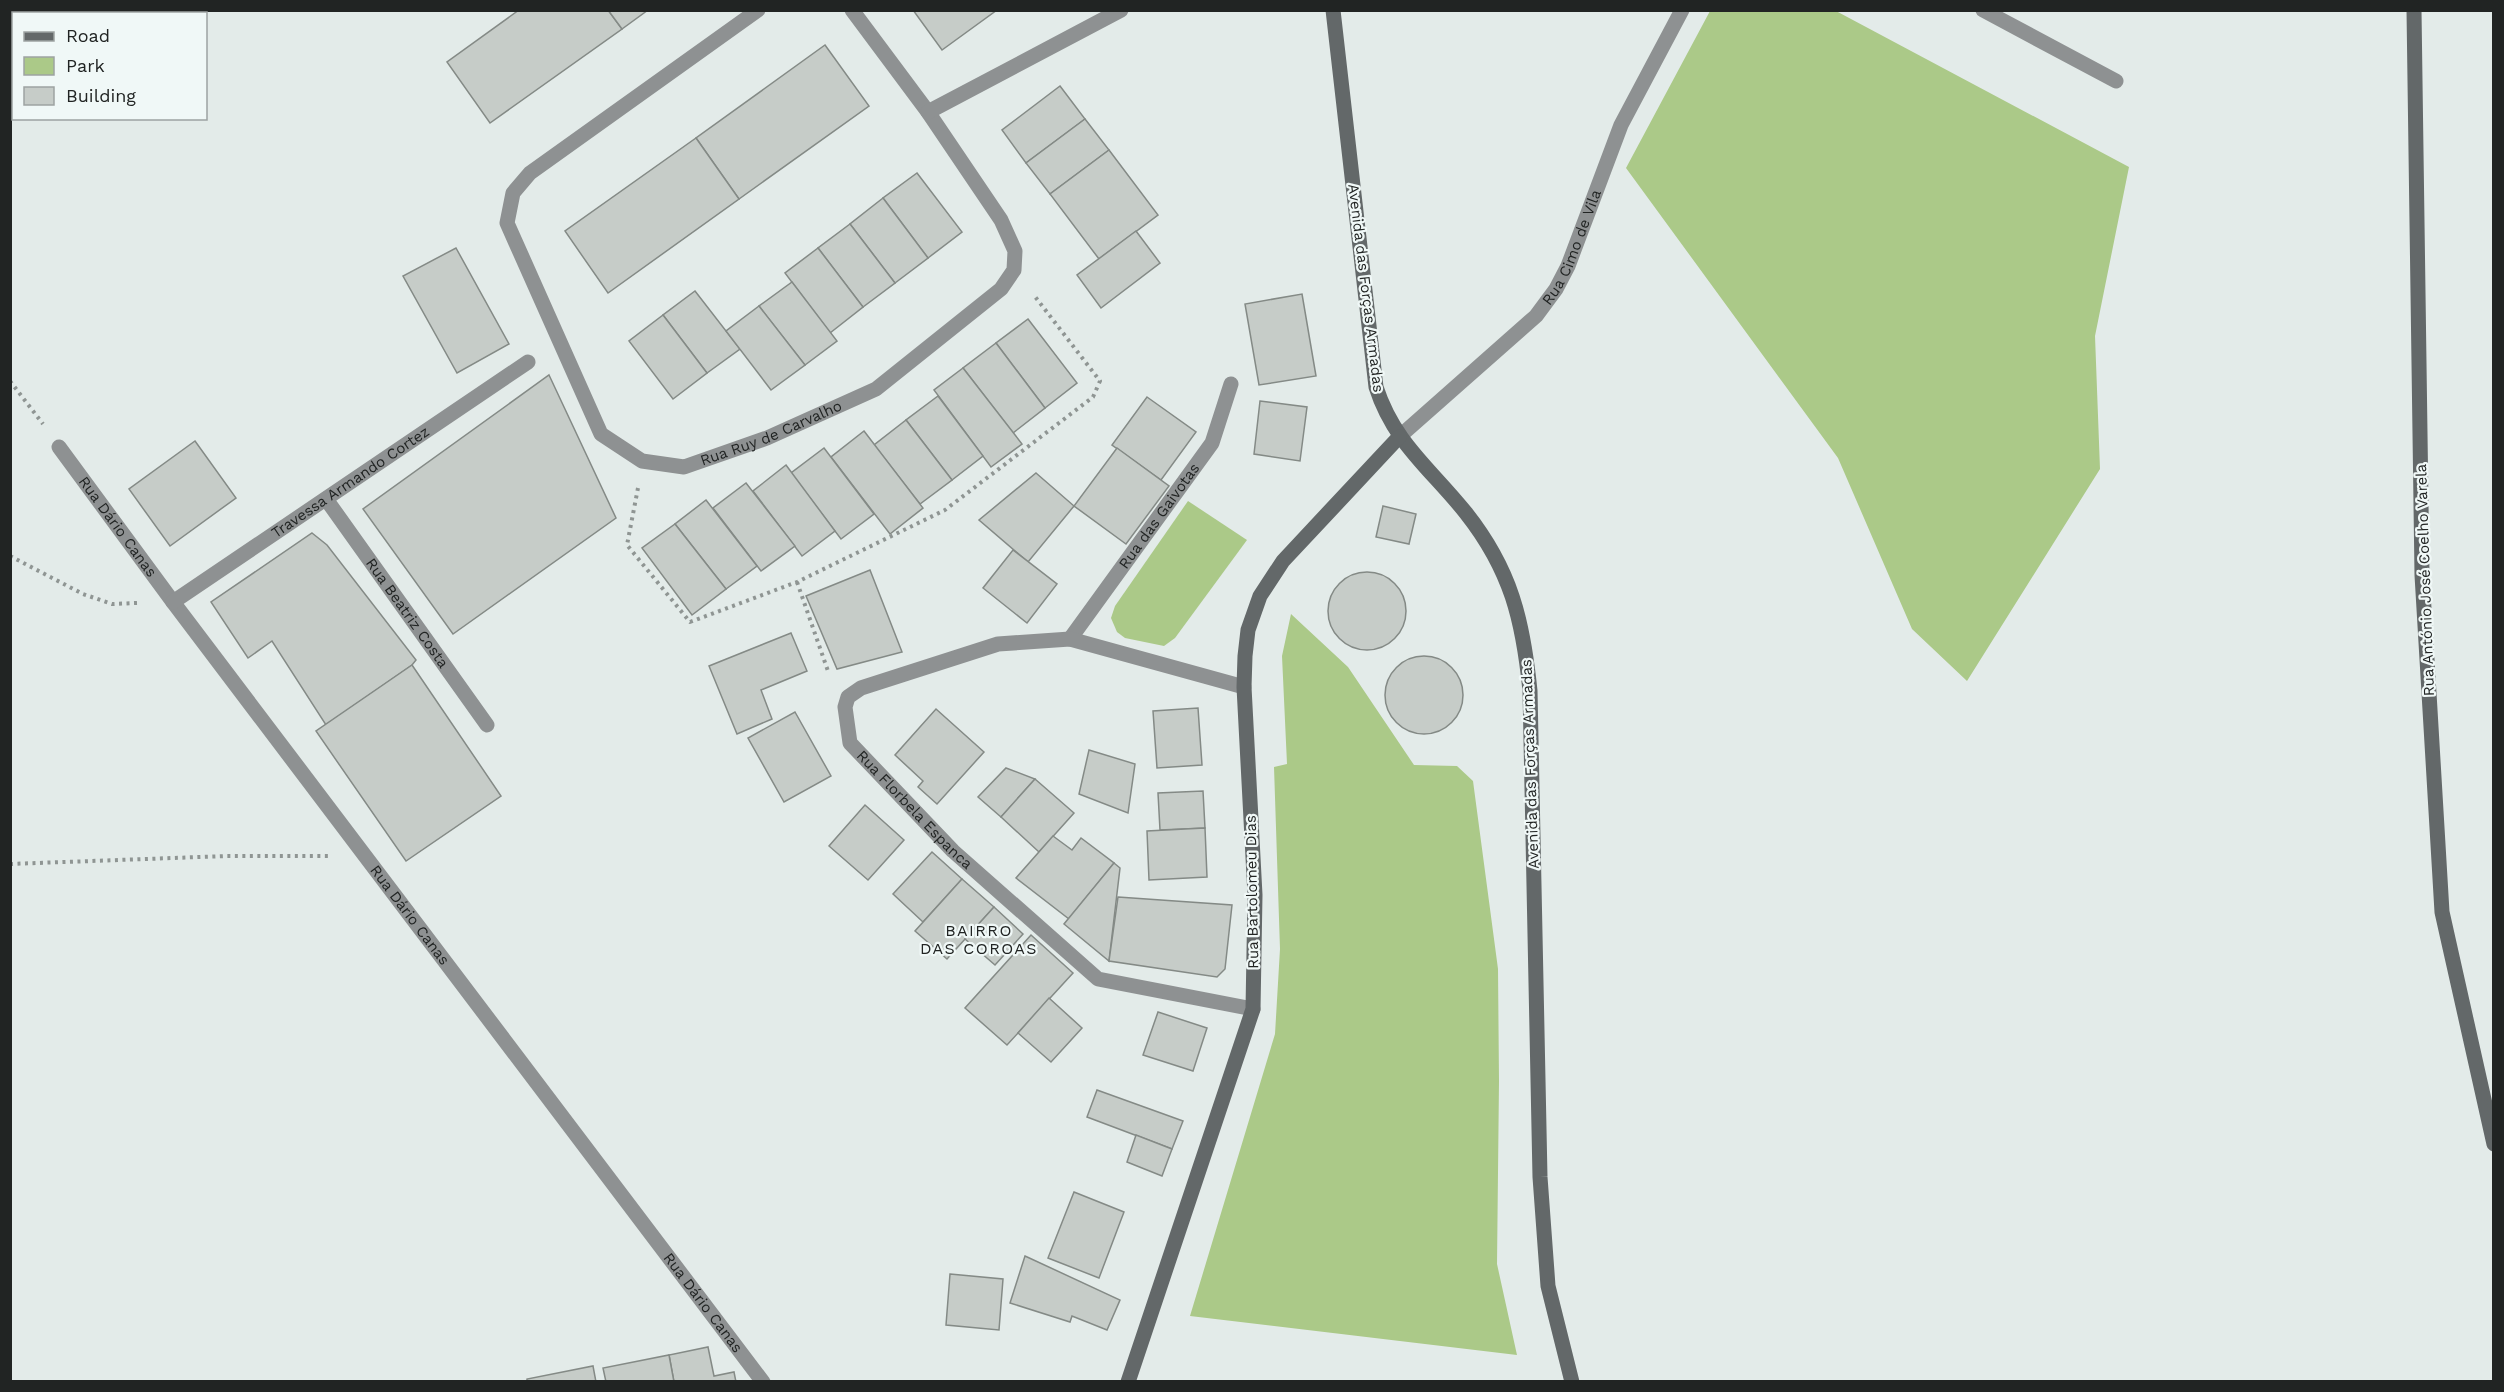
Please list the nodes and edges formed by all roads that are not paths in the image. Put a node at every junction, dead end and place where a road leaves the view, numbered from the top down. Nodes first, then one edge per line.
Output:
1 (758, 10) edge
2 (852, 10) edge
3 (1121, 10) edge
4 (1333, 10) edge
5 (1682, 10) edge
6 (1983, 10) edge
7 (2414, 10) edge
8 (2116, 81) dead end
9 (928, 112) junction
10 (528, 362) dead end
11 (1231, 384) dead end
12 (1399, 437) junction
13 (59, 447) road end
14 (326, 499) junction
15 (174, 602) junction
16 (1070, 639) junction
17 (1244, 687) junction
18 (487, 725) dead end
19 (1253, 1009) junction
20 (2493, 1144) edge
21 (763, 1382) edge
22 (1128, 1382) edge
23 (1572, 1382) edge

1 - 9 street, Rua Ruy de Carvalho
2 - 9 street
3 - 9 street
4 - 12 street, Avenida das Forças Armadas
5 - 12 street, Rua Cimo de Vila
6 - 8 street
7 - 20 street, Rua António José Coelho Varela
10 - 14 street, Travessa Armando Cortez
11 - 16 street, Rua das Gaivotas
12 - 17 street, Rua Bartolomeu Dias
12 - 23 street, Avenida das Forças Armadas
13 - 15 street, Rua Dário Canas
14 - 15 street, Travessa Armando Cortez
14 - 18 street, Rua Beatriz Costa
15 - 21 street, Rua Dário Canas
16 - 17 street
16 - 19 street, Rua Florbela Espanca
17 - 19 street, Rua Bartolomeu Dias
19 - 22 street, Rua Bartolomeu Dias

